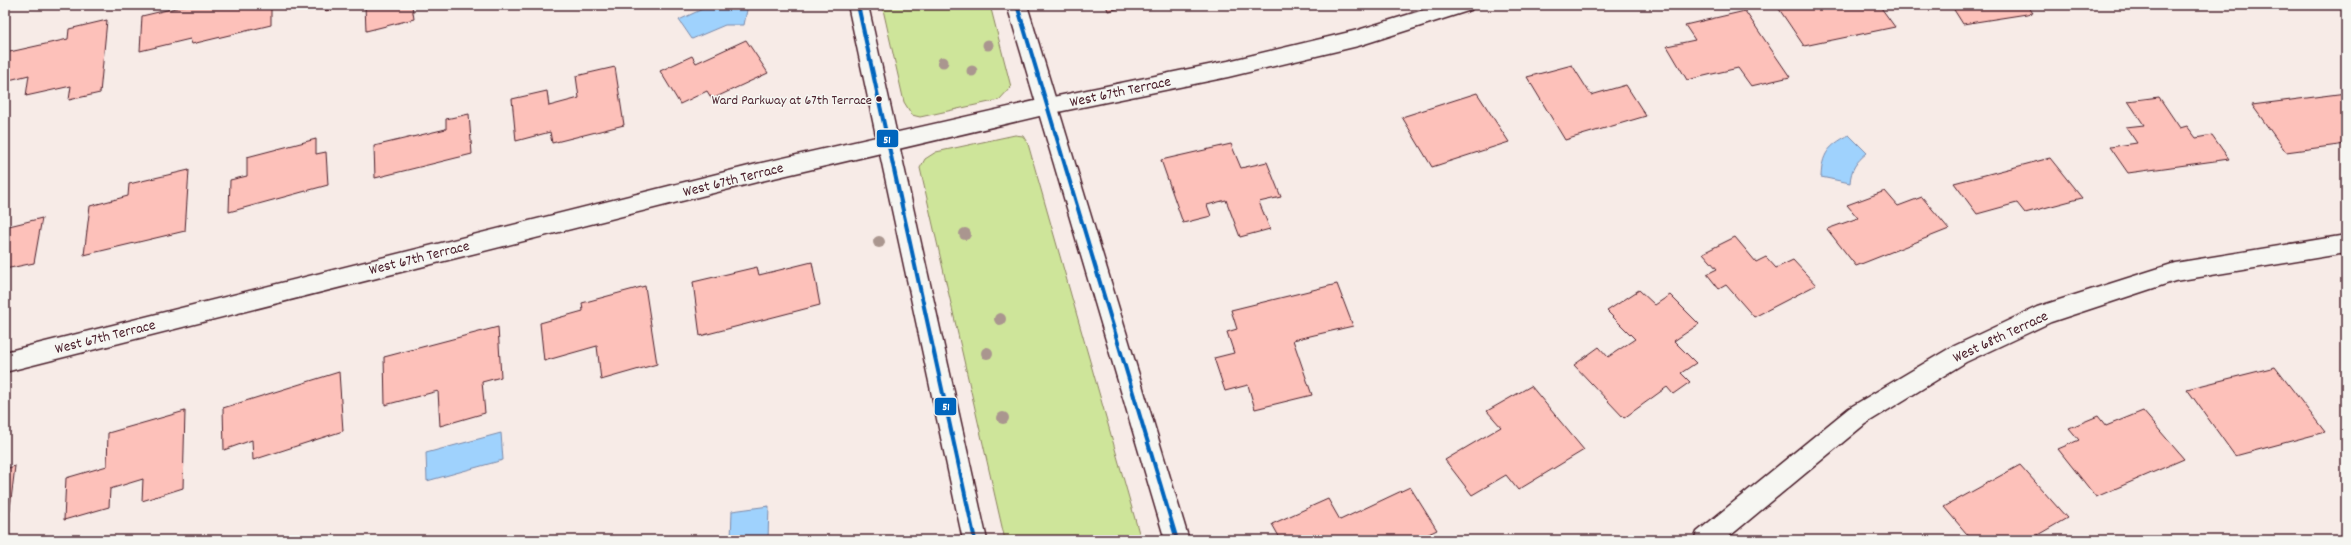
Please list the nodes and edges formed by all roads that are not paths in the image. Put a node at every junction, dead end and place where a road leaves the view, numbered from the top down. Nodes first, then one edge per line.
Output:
1 (858, 5) edge
2 (1017, 5) edge
3 (1464, 5) edge
4 (1048, 106) junction
5 (888, 142) junction
6 (2346, 244) edge
7 (5, 362) edge
8 (975, 540) edge
9 (1177, 540) edge
10 (1706, 540) edge

1 - 5 street
2 - 4 street
3 - 4 street, West 67th Terrace
4 - 5 street, West 67th Terrace
4 - 9 street
5 - 7 street, West 67th Terrace
5 - 8 street
6 - 10 street, West 68th Terrace

